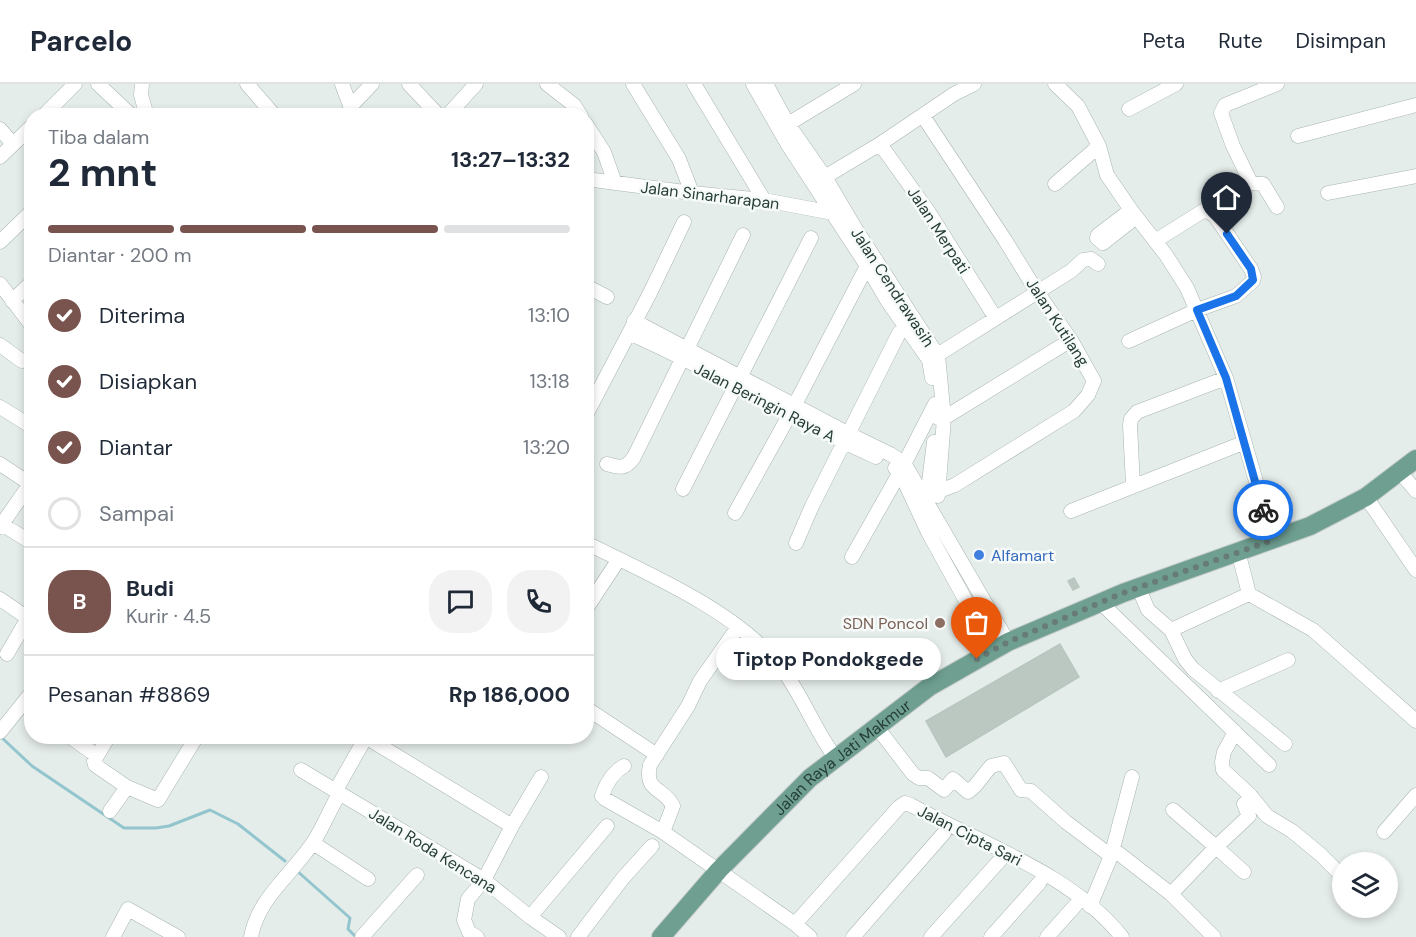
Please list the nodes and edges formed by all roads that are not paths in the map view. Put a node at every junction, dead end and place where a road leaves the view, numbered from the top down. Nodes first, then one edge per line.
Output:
1 (75, 84) edge
2 (98, 84) edge
3 (142, 84) edge
4 (247, 84) edge
5 (342, 84) edge
6 (372, 84) edge
7 (409, 84) edge
8 (477, 84) edge
9 (547, 84) edge
10 (633, 84) edge
11 (694, 84) edge
12 (753, 84) edge
13 (766, 84) edge
14 (854, 84) edge
15 (974, 84) edge
16 (1055, 84) edge
17 (1176, 84) edge
18 (1277, 84) edge
19 (951, 89) edge
20 (1416, 105) edge
21 (51, 108) edge
22 (124, 108) edge
23 (145, 108) edge
24 (268, 108) edge
25 (351, 108) edge
26 (354, 108) edge
27 (432, 108) edge
28 (454, 108) edge
29 (576, 108) edge
30 (1129, 109) dead end
31 (923, 116) junction
32 (788, 124) junction
33 (0, 129) edge
34 (24, 134) edge
35 (594, 136) edge
36 (1298, 136) dead end
37 (13, 144) junction
38 (880, 144) junction
39 (1099, 146) junction
40 (0, 157) edge
41 (1416, 176) edge
42 (594, 180) edge
43 (820, 181) junction
44 (615, 183) junction
45 (1055, 184) dead end
46 (692, 193) junction
47 (1328, 193) dead end
48 (764, 200) junction
49 (1277, 207) dead end
50 (838, 213) junction
51 (24, 219) edge
52 (684, 222) dead end
53 (743, 235) dead end
54 (811, 238) dead end
55 (1155, 241) junction
56 (0, 242) edge
57 (1098, 264) dead end
58 (867, 266) junction
59 (0, 284) edge
60 (24, 290) edge
61 (594, 290) edge
62 (1037, 292) junction
63 (607, 297) dead end
64 (12, 301) junction
65 (1197, 310) junction
66 (24, 316) edge
67 (995, 317) junction
68 (632, 327) junction
69 (899, 333) dead end
70 (1071, 340) junction
71 (1129, 341) dead end
72 (0, 345) edge
73 (684, 354) junction
74 (933, 358) junction
75 (22, 361) dead end
76 (1226, 378) junction
77 (738, 381) junction
78 (594, 400) edge
79 (0, 408) edge
80 (792, 409) junction
81 (939, 413) junction
82 (24, 422) edge
83 (847, 439) junction
84 (1243, 443) junction
85 (1416, 459) edge
86 (0, 464) edge
87 (607, 464) dead end
88 (902, 468) junction
89 (1400, 471) junction
90 (24, 479) edge
91 (1133, 485) junction
92 (683, 489) dead end
93 (1416, 491) edge
94 (929, 492) junction
95 (24, 493) edge
96 (1366, 497) junction
97 (1071, 511) dead end
98 (735, 513) dead end
99 (928, 522) junction
100 (1, 525) edge
101 (24, 538) edge
102 (1273, 540) junction
103 (796, 543) dead end
104 (594, 547) edge
105 (1238, 551) junction
106 (852, 557) dead end
107 (619, 559) junction
108 (1416, 570) edge
109 (1139, 589) junction
110 (1249, 594) junction
111 (594, 597) edge
112 (0, 599) edge
113 (1101, 603) junction
114 (24, 616) edge
115 (738, 627) junction
116 (24, 629) edge
117 (1171, 630) junction
118 (1000, 646) junction
119 (7, 654) dead end
120 (1288, 660) dead end
121 (1218, 691) junction
122 (24, 707) edge
123 (594, 713) edge
124 (1416, 721) edge
125 (876, 726) junction
126 (0, 731) edge
127 (1235, 732) junction
128 (80, 744) edge
129 (104, 744) edge
130 (192, 744) edge
131 (362, 744) edge
132 (377, 744) edge
133 (1284, 744) dead end
134 (657, 754) junction
135 (97, 756) junction
136 (835, 757) junction
137 (1269, 765) dead end
138 (624, 766) dead end
139 (302, 770) dead end
140 (541, 777) dead end
141 (1132, 777) dead end
142 (127, 787) junction
143 (338, 792) junction
144 (1416, 795) edge
145 (1252, 797) junction
146 (1173, 810) dead end
147 (110, 811) dead end
148 (512, 826) junction
149 (607, 826) dead end
150 (663, 832) junction
151 (1383, 832) dead end
152 (944, 833) dead end
153 (313, 843) junction
154 (652, 846) dead end
155 (1216, 847) junction
156 (1112, 853) junction
157 (1001, 859) dead end
158 (1332, 866) edge
159 (719, 870) junction
160 (1244, 872) dead end
161 (417, 875) dead end
162 (368, 879) dead end
163 (484, 880) junction
164 (1040, 882) dead end
165 (1171, 894) junction
166 (1086, 902) junction
167 (530, 917) junction
168 (795, 924) junction
169 (116, 932) edge
170 (670, 934) edge
171 (178, 937) edge
172 (251, 937) edge
173 (362, 937) edge
174 (477, 937) edge
175 (559, 937) edge
176 (578, 937) edge
177 (810, 937) edge
178 (853, 937) edge
179 (931, 937) edge
180 (991, 937) edge
181 (1047, 937) edge
182 (1122, 937) edge
183 (1214, 937) edge

1 - 21 street
2 - 22 street
3 - 23 street
4 - 24 street
5 - 25 street
6 - 26 street
7 - 27 street
8 - 28 street
9 - 29 street
10 - 46 street
11 - 48 street
12 - 43 street, Jalan Cendrawasih
13 - 32 street, Jalan Cendrawasih
14 - 32 street
15 - 19 street
16 - 39 street
17 - 30 street
18 - 49 street
19 - 31 street
20 - 36 street
31 - 38 street
31 - 62 street, Jalan Kutilang
32 - 43 street, Jalan Cendrawasih
33 - 37 street
34 - 37 street
35 - 44 street
37 - 40 street
38 - 43 street
38 - 67 street, Jalan Merpati
39 - 45 street
39 - 55 street
41 - 47 street
42 - 44 street, Jalan Sinarharapan
43 - 50 street, Jalan Cendrawasih
44 - 46 street, Jalan Sinarharapan
46 - 48 street, Jalan Sinarharapan
48 - 50 street, Jalan Sinarharapan
50 - 58 street, Jalan Cendrawasih
50 - 74 street, Jalan Cendrawasih
51 - 56 street
52 - 68 street
53 - 73 street
54 - 77 street
55 - 65 street
55 - 65 street
57 - 62 street
58 - 74 street, Jalan Cendrawasih
58 - 80 street
59 - 64 street
60 - 64 street
61 - 63 street
62 - 67 street
62 - 70 street, Jalan Kutilang
64 - 66 street
65 - 71 street
65 - 76 street
67 - 74 street
68 - 73 street
68 - 78 street
69 - 83 street
70 - 81 street
70 - 94 street, Jalan Kutilang
72 - 75 street
73 - 77 street
73 - 87 street
74 - 81 street, Jalan Cendrawasih
76 - 84 street
76 - 91 street
77 - 80 street
77 - 92 street
79 - 82 street
80 - 83 street
80 - 98 street
81 - 88 street
81 - 94 street, Jalan Cendrawasih
83 - 88 street
83 - 103 street
84 - 91 street
84 - 102 street
85 - 89 main road, Jalan Raya Jati Makmur
86 - 90 street
88 - 94 street
88 - 99 street
88 - 106 street
89 - 93 street
89 - 96 main road, Jalan Raya Jati Makmur
91 - 97 street
94 - 99 street, Jalan Cendrawasih
95 - 100 street
96 - 102 main road, Jalan Raya Jati Makmur
96 - 108 street
99 - 118 street
100 - 101 street
102 - 105 main road, Jalan Raya Jati Makmur
104 - 107 street
105 - 109 main road, Jalan Raya Jati Makmur
105 - 110 street
107 - 111 street
107 - 115 street
109 - 113 main road, Jalan Raya Jati Makmur
109 - 117 street
110 - 117 street
110 - 124 street
112 - 114 street
113 - 118 main road, Jalan Raya Jati Makmur
113 - 127 street
115 - 134 street
115 - 136 street
116 - 119 street
117 - 121 street
118 - 125 main road, Jalan Raya Jati Makmur
120 - 121 street
121 - 133 street
122 - 126 street
123 - 134 street
125 - 136 main road, Jalan Raya Jati Makmur
125 - 156 street
127 - 137 street
127 - 145 street
128 - 135 street
129 - 135 street
130 - 142 street
131 - 143 street
132 - 148 street
134 - 150 street
135 - 142 street
136 - 159 main road, Jalan Raya Jati Makmur
138 - 150 street
139 - 143 street, Jalan Roda Kencana
140 - 148 street
141 - 156 street
142 - 147 street
143 - 153 street
143 - 163 street, Jalan Roda Kencana
144 - 151 street
145 - 155 street
145 - 158 street
146 - 155 street
148 - 163 street
149 - 167 street
150 - 159 street
152 - 178 street
153 - 162 street
153 - 172 street
154 - 176 street
155 - 160 street
155 - 165 street
156 - 165 street
156 - 166 street
157 - 179 street
159 - 168 street
159 - 170 main road, Jalan Raya Jati Makmur
161 - 173 street
163 - 167 street, Jalan Roda Kencana
163 - 174 street
164 - 180 street
165 - 183 street
166 - 168 street, Jalan Cipta Sari
166 - 181 street
166 - 182 street
167 - 175 street, Jalan Roda Kencana
168 - 177 street
169 - 171 street

